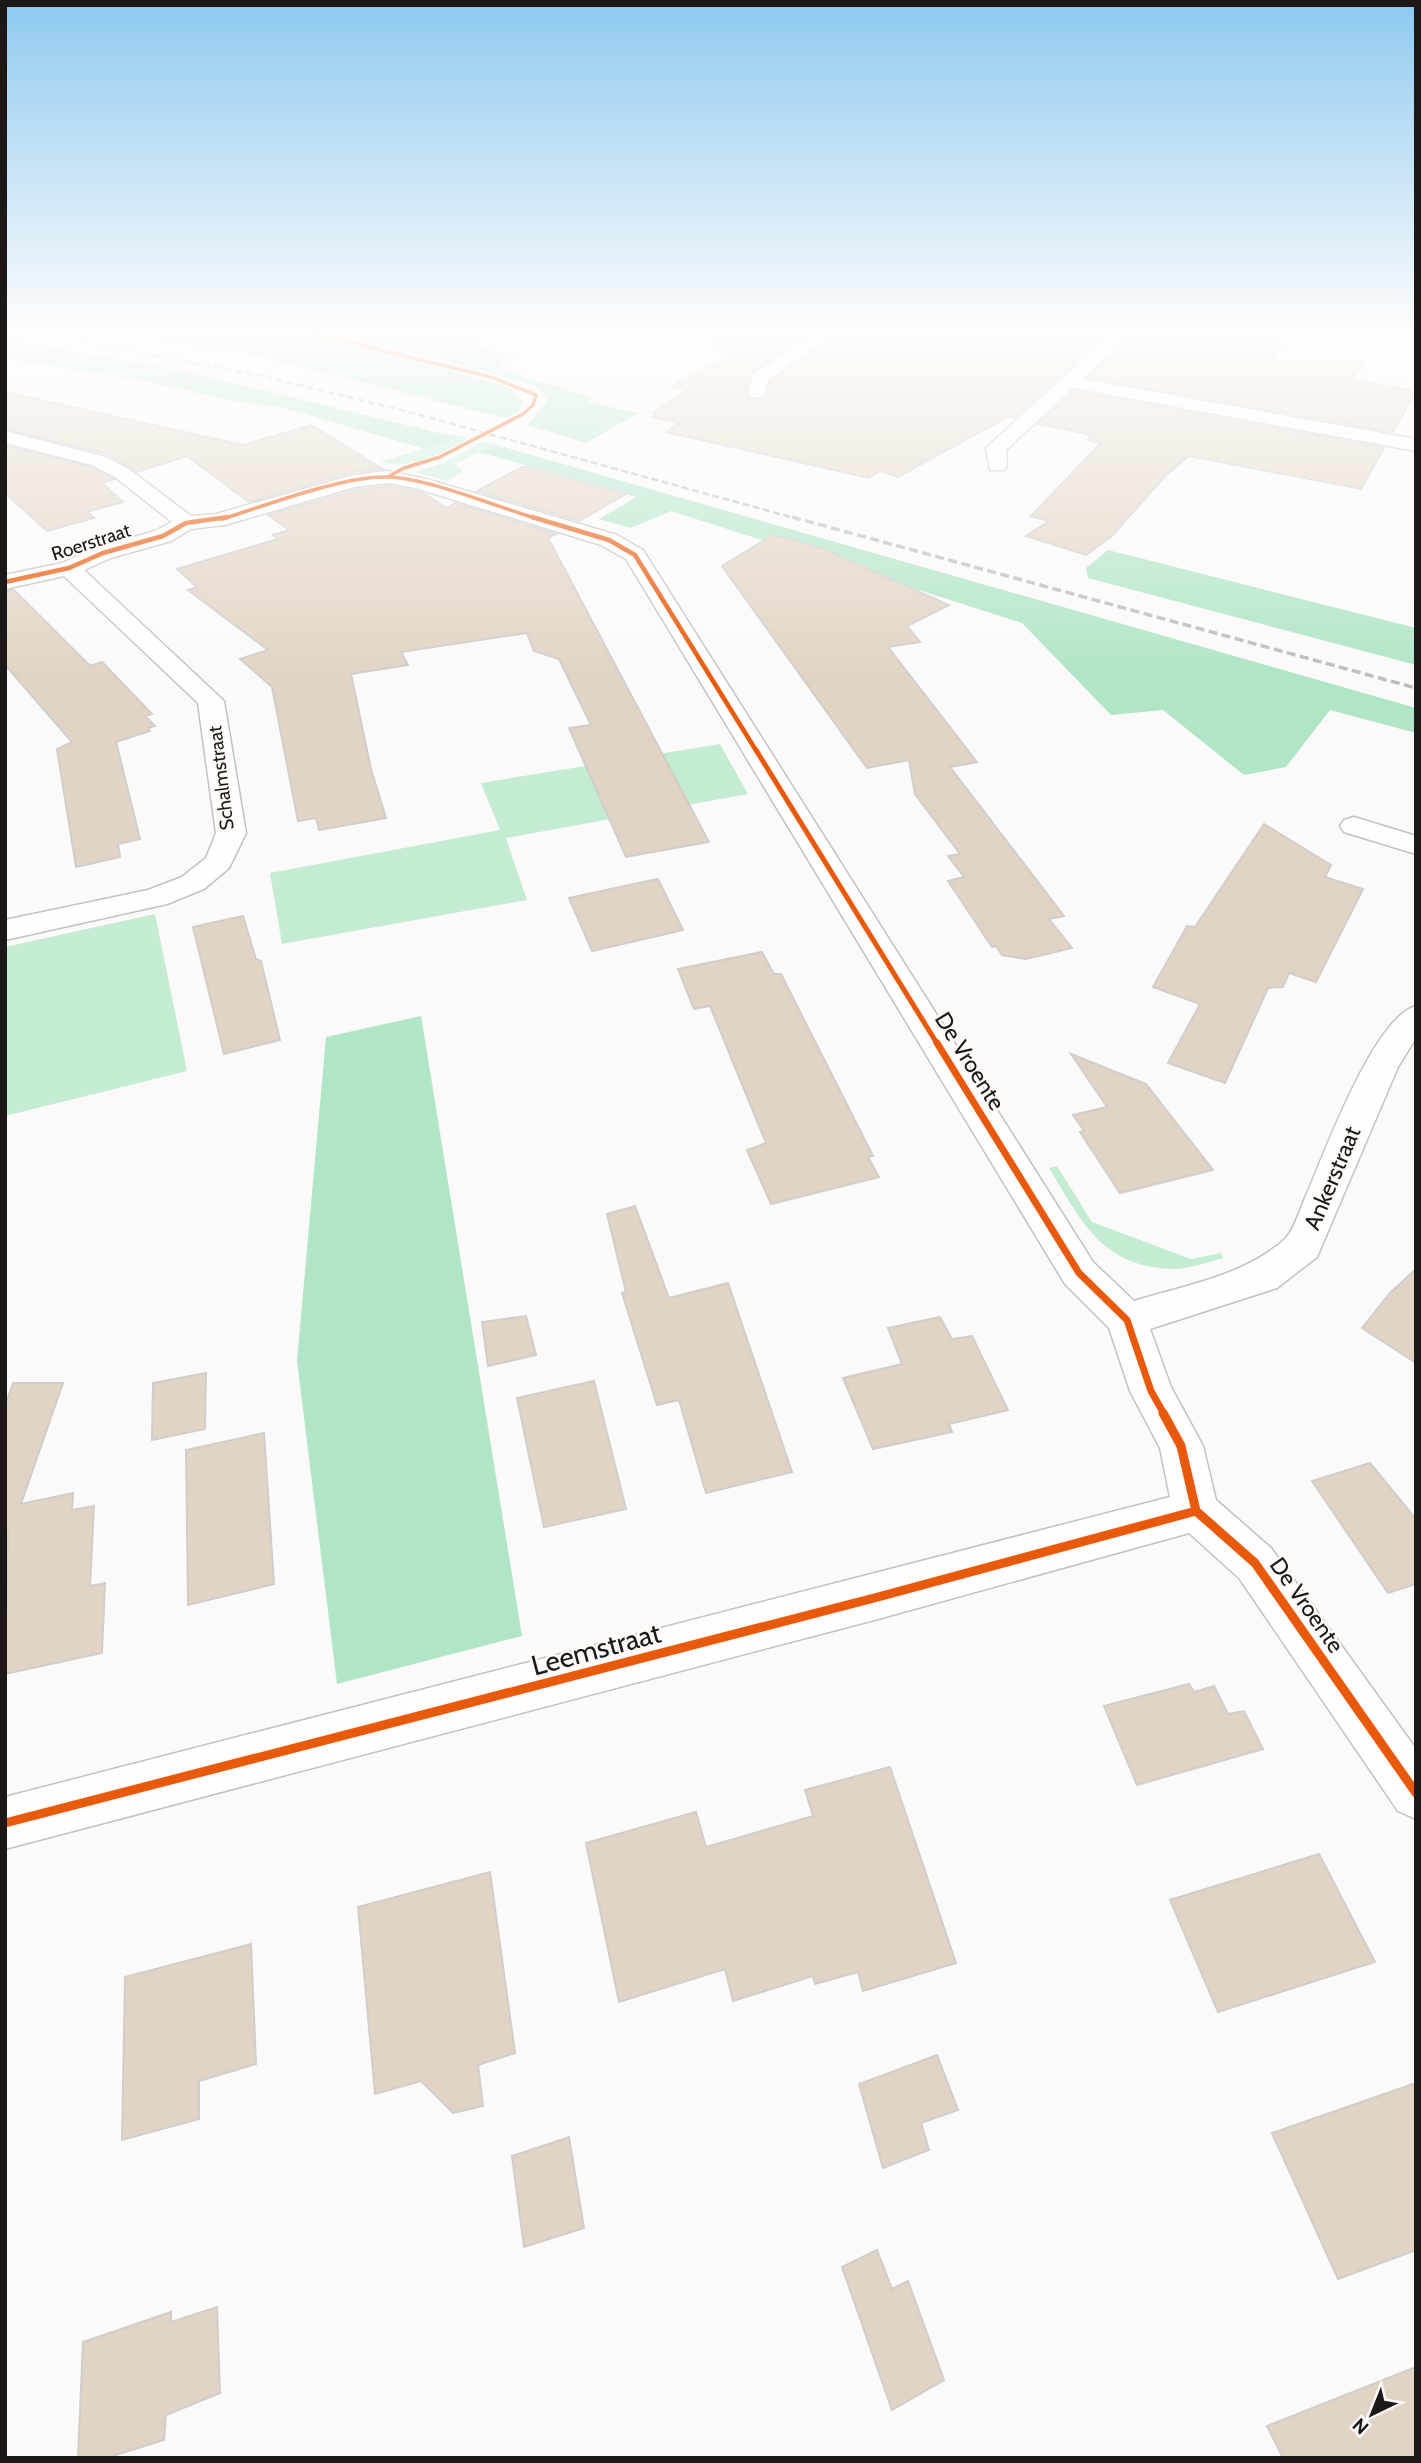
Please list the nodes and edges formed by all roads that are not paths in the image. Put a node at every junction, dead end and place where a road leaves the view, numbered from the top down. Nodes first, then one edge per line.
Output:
1 (48, 448) edge
2 (997, 448) edge
3 (997, 466) dead end
4 (388, 477) joint
5 (186, 523) junction
6 (69, 568) junction
7 (5, 582) edge
8 (1354, 826) dead end
9 (1416, 845) edge
10 (5, 930) edge
11 (1416, 1017) edge
12 (1127, 1320) junction
13 (1196, 1511) junction
14 (1416, 1793) edge
15 (5, 1823) edge

1 - 5 street
2 - 3 street
4 - 5 street, Roerstraat
4 - 12 street, De Vroente
5 - 6 street, Roerstraat
6 - 7 street, Roerstraat
6 - 10 street, Schalmstraat
8 - 9 street
11 - 12 street, Ankerstraat
12 - 13 street, De Vroente
13 - 14 street, De Vroente
13 - 15 street, Leemstraat

